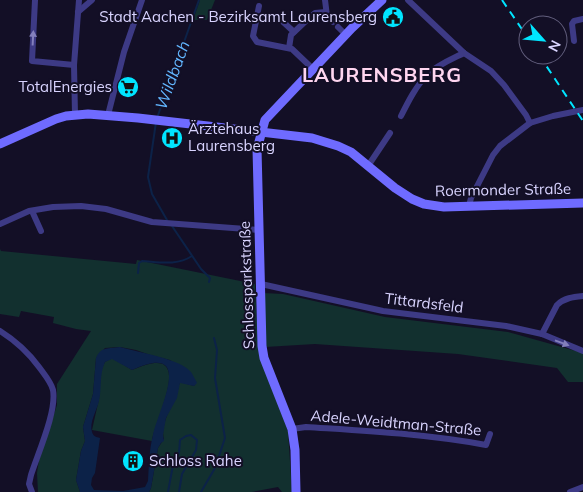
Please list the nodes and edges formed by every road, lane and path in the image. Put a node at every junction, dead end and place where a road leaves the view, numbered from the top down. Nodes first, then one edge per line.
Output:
1 (36, 0) edge
2 (79, 0) edge
3 (92, 0) edge
4 (142, 0) edge
5 (325, 0) edge
6 (374, 0) edge
7 (382, 0) edge
8 (408, 0) edge
9 (259, 6) dead end
10 (78, 12) junction
11 (326, 12) junction
12 (364, 16) junction
13 (280, 19) dead end
14 (583, 19) edge
15 (294, 32) junction
16 (346, 35) junction
17 (574, 40) dead end
18 (289, 48) junction
19 (464, 53) junction
20 (74, 65) junction
21 (313, 70) junction
22 (583, 110) edge
23 (75, 115) junction
24 (108, 115) junction
25 (401, 116) dead end
26 (530, 123) junction
27 (261, 132) junction
28 (390, 134) dead end
29 (0, 144) edge
30 (368, 166) junction
31 (583, 203) edge
32 (470, 206) junction
33 (32, 211) junction
34 (0, 224) edge
35 (259, 230) junction
36 (41, 231) dead end
37 (261, 284) junction
38 (583, 296) edge
39 (0, 331) edge
40 (542, 334) junction
41 (583, 351) edge
42 (292, 429) junction
43 (490, 434) dead end
44 (583, 487) edge
45 (32, 492) edge
46 (296, 492) edge
47 (570, 492) edge

20 -> 1 street
2 - 10 street
3 - 10 street
4 - 24 street
5 - 11 street
6 - 12 main road
7 - 12 main road
8 - 19 street
9 - 18 street
10 - 20 street
11 - 15 street
11 - 16 street
12 - 16 main road
13 - 15 street
14 - 17 street
15 - 18 street
16 - 21 main road
18 - 21 street
19 - 25 street
19 - 26 street
20 - 23 street
21 - 27 main road
22 - 26 street
23 - 24 main road, Roermonder Straße
23 - 29 main road, Roermonder Straße
24 - 27 main road, Roermonder Straße
26 - 32 street
27 - 30 main road, Roermonder Straße
27 - 35 main road, Schlossparkstraße
28 - 30 street
30 - 32 main road, Roermonder Straße
31 - 32 main road, Roermonder Straße
33 - 34 street
33 - 35 street
33 - 36 street
35 - 37 main road, Schlossparkstraße
37 - 40 street, Tittardsfeld
37 - 42 main road, Schlossparkstraße
38 - 40 street
39 - 45 street
40 -> 41 street, Tittardsfeld
42 - 43 street, Adele-Weidtman-Straße
42 - 46 main road, Schlossparkstraße
44 - 47 street

